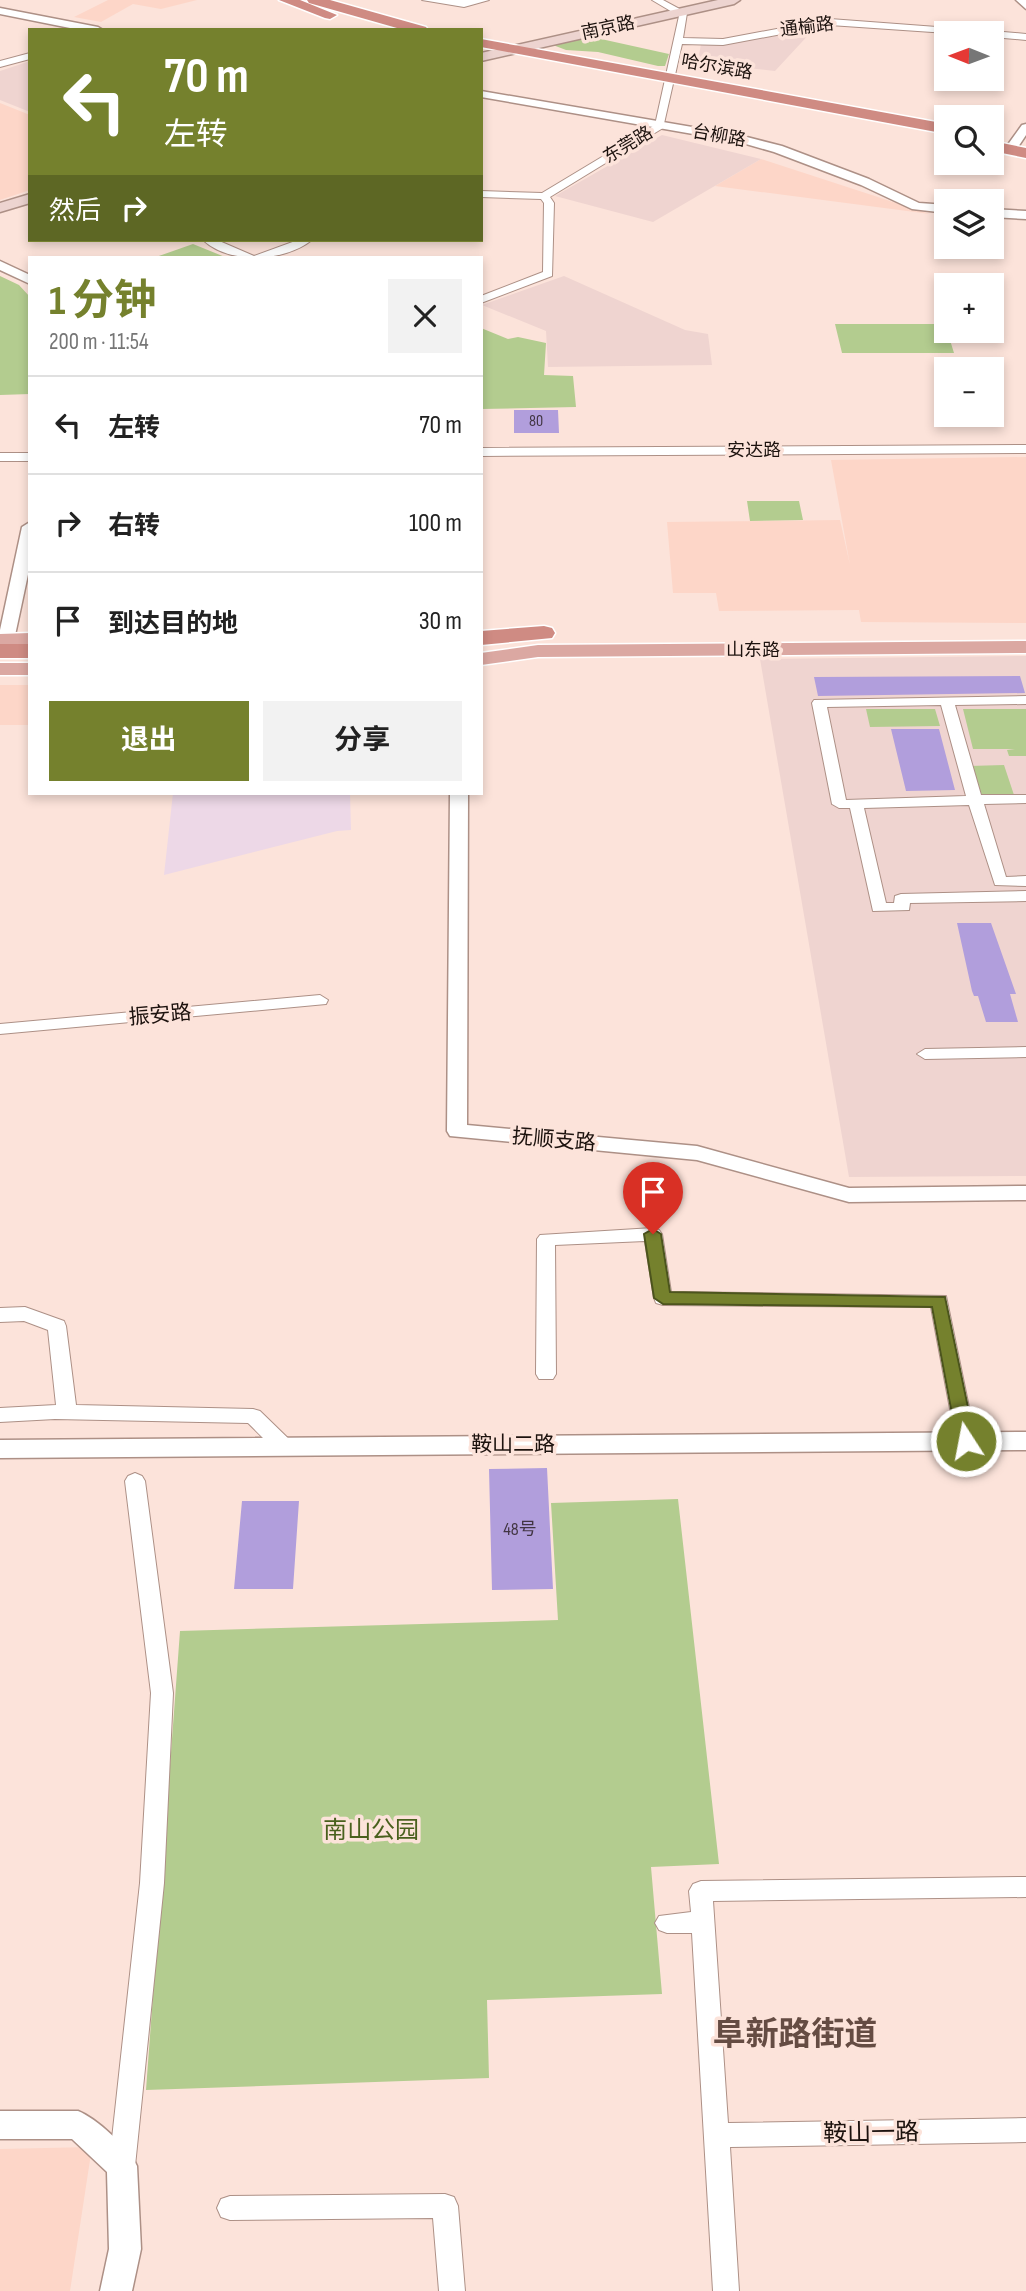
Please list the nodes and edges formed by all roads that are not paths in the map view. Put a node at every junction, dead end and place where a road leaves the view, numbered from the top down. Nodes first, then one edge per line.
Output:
1 (286, 0) edge
2 (314, 0) edge
3 (426, 0) edge
4 (485, 0) edge
5 (656, 0) edge
6 (706, 0) edge
7 (734, 0) edge
8 (1020, 0) edge
9 (1026, 6) edge
10 (676, 10) junction
11 (0, 11) edge
12 (88, 28) edge
13 (380, 28) edge
14 (414, 28) edge
15 (934, 30) edge
16 (1004, 35) edge
17 (1026, 37) edge
18 (552, 39) junction
19 (680, 41) junction
20 (509, 49) junction
21 (484, 50) edge
22 (28, 57) edge
23 (564, 58) junction
24 (0, 64) edge
25 (669, 82) junction
26 (483, 94) edge
27 (660, 126) junction
28 (934, 127) edge
29 (1026, 127) edge
30 (934, 133) edge
31 (1019, 148) edge
32 (483, 194) edge
33 (544, 196) junction
34 (28, 199) edge
35 (0, 208) edge
36 (934, 208) edge
37 (28, 209) edge
38 (1004, 214) edge
39 (1026, 215) edge
40 (0, 218) edge
41 (213, 242) edge
42 (301, 242) edge
43 (247, 256) edge
44 (262, 256) edge
45 (0, 265) edge
46 (28, 279) edge
47 (483, 299) edge
48 (1026, 449) edge
49 (483, 452) edge
50 (0, 457) edge
51 (28, 457) edge
52 (28, 535) edge
53 (1026, 631) edge
54 (483, 632) edge
55 (483, 638) edge
56 (28, 640) edge
57 (541, 642) junction
58 (1026, 647) edge
59 (1, 648) edge
60 (28, 651) edge
61 (483, 651) edge
62 (483, 658) edge
63 (28, 659) edge
64 (0, 669) edge
65 (28, 669) edge
66 (1026, 700) edge
67 (947, 701) junction
68 (459, 795) edge
69 (1026, 799) edge
70 (975, 800) junction
71 (856, 804) junction
72 (1026, 881) edge
73 (1026, 896) edge
74 (320, 1000) dead end
75 (0, 1029) edge
76 (1026, 1052) edge
77 (925, 1054) dead end
78 (1026, 1193) edge
79 (0, 1315) edge
80 (546, 1374) dead end
81 (67, 1412) junction
82 (0, 1415) edge
83 (966, 1441) junction
84 (1026, 1441) edge
85 (285, 1445) junction
86 (0, 1449) edge
87 (135, 1481) dead end
88 (1026, 1887) edge
89 (702, 1922) junction
90 (667, 1923) dead end
91 (0, 2125) edge
92 (1026, 2130) edge
93 (716, 2135) junction
94 (122, 2166) junction
95 (230, 2207) dead end
96 (116, 2291) edge
97 (452, 2291) edge
98 (726, 2291) edge

1 - 13 highway
2 - 14 highway
3 - 4 street
5 - 10 street
6 - 10 main road, 南京路
7 - 10 main road, 南京路
8 - 9 street
10 - 18 main road, 南京路
10 - 19 street, 东莞路
10 - 21 main road, 南京路
11 - 12 street
15 - 19 street, 通榆路
16 - 17 street
18 - 20 main road, 南京路
18 - 23 main road
19 - 25 street, 东莞路
20 - 21 highway, 哈尔滨路
20 - 23 highway, 哈尔滨路
21 - 25 highway, 哈尔滨路
22 - 24 street
23 - 25 highway, 哈尔滨路
25 - 27 street, 东莞路
25 - 28 highway, 哈尔滨路
25 - 30 highway, 哈尔滨路
26 - 27 street, 台柳路
27 - 33 street, 东莞路
27 - 36 street, 台柳路
29 - 31 street
32 - 33 street
33 - 47 street
34 - 35 main road
37 - 40 main road
38 - 39 street
41 - 43 street
42 - 44 street
45 - 46 street
48 - 49 street, 安达路
50 - 51 street
52 - 59 street
53 - 57 main road, 山东路
54 - 57 main road, 山东路
55 - 57 highway
56 - 59 main road
57 - 58 main road, 山东路
57 - 61 highway
57 - 62 main road, 山东路
59 - 60 highway
59 - 63 highway
64 - 65 main road
66 - 67 street
67 - 70 street
67 - 71 street
68 - 78 street, 抚顺支路
69 - 70 street
70 - 71 street
70 - 72 street
71 - 73 street
74 - 75 street, 振安路
76 - 77 street
79 - 81 street
80 - 83 street
81 - 82 street
81 - 85 street
83 - 84 street, 鞍山二路
83 - 85 street, 鞍山二路
85 - 86 street, 鞍山二路
87 - 94 street
88 - 89 street
89 - 90 street
89 - 93 street
91 - 94 street
92 - 93 street, 鞍山一路
93 - 98 street
94 - 96 street
95 - 97 street

